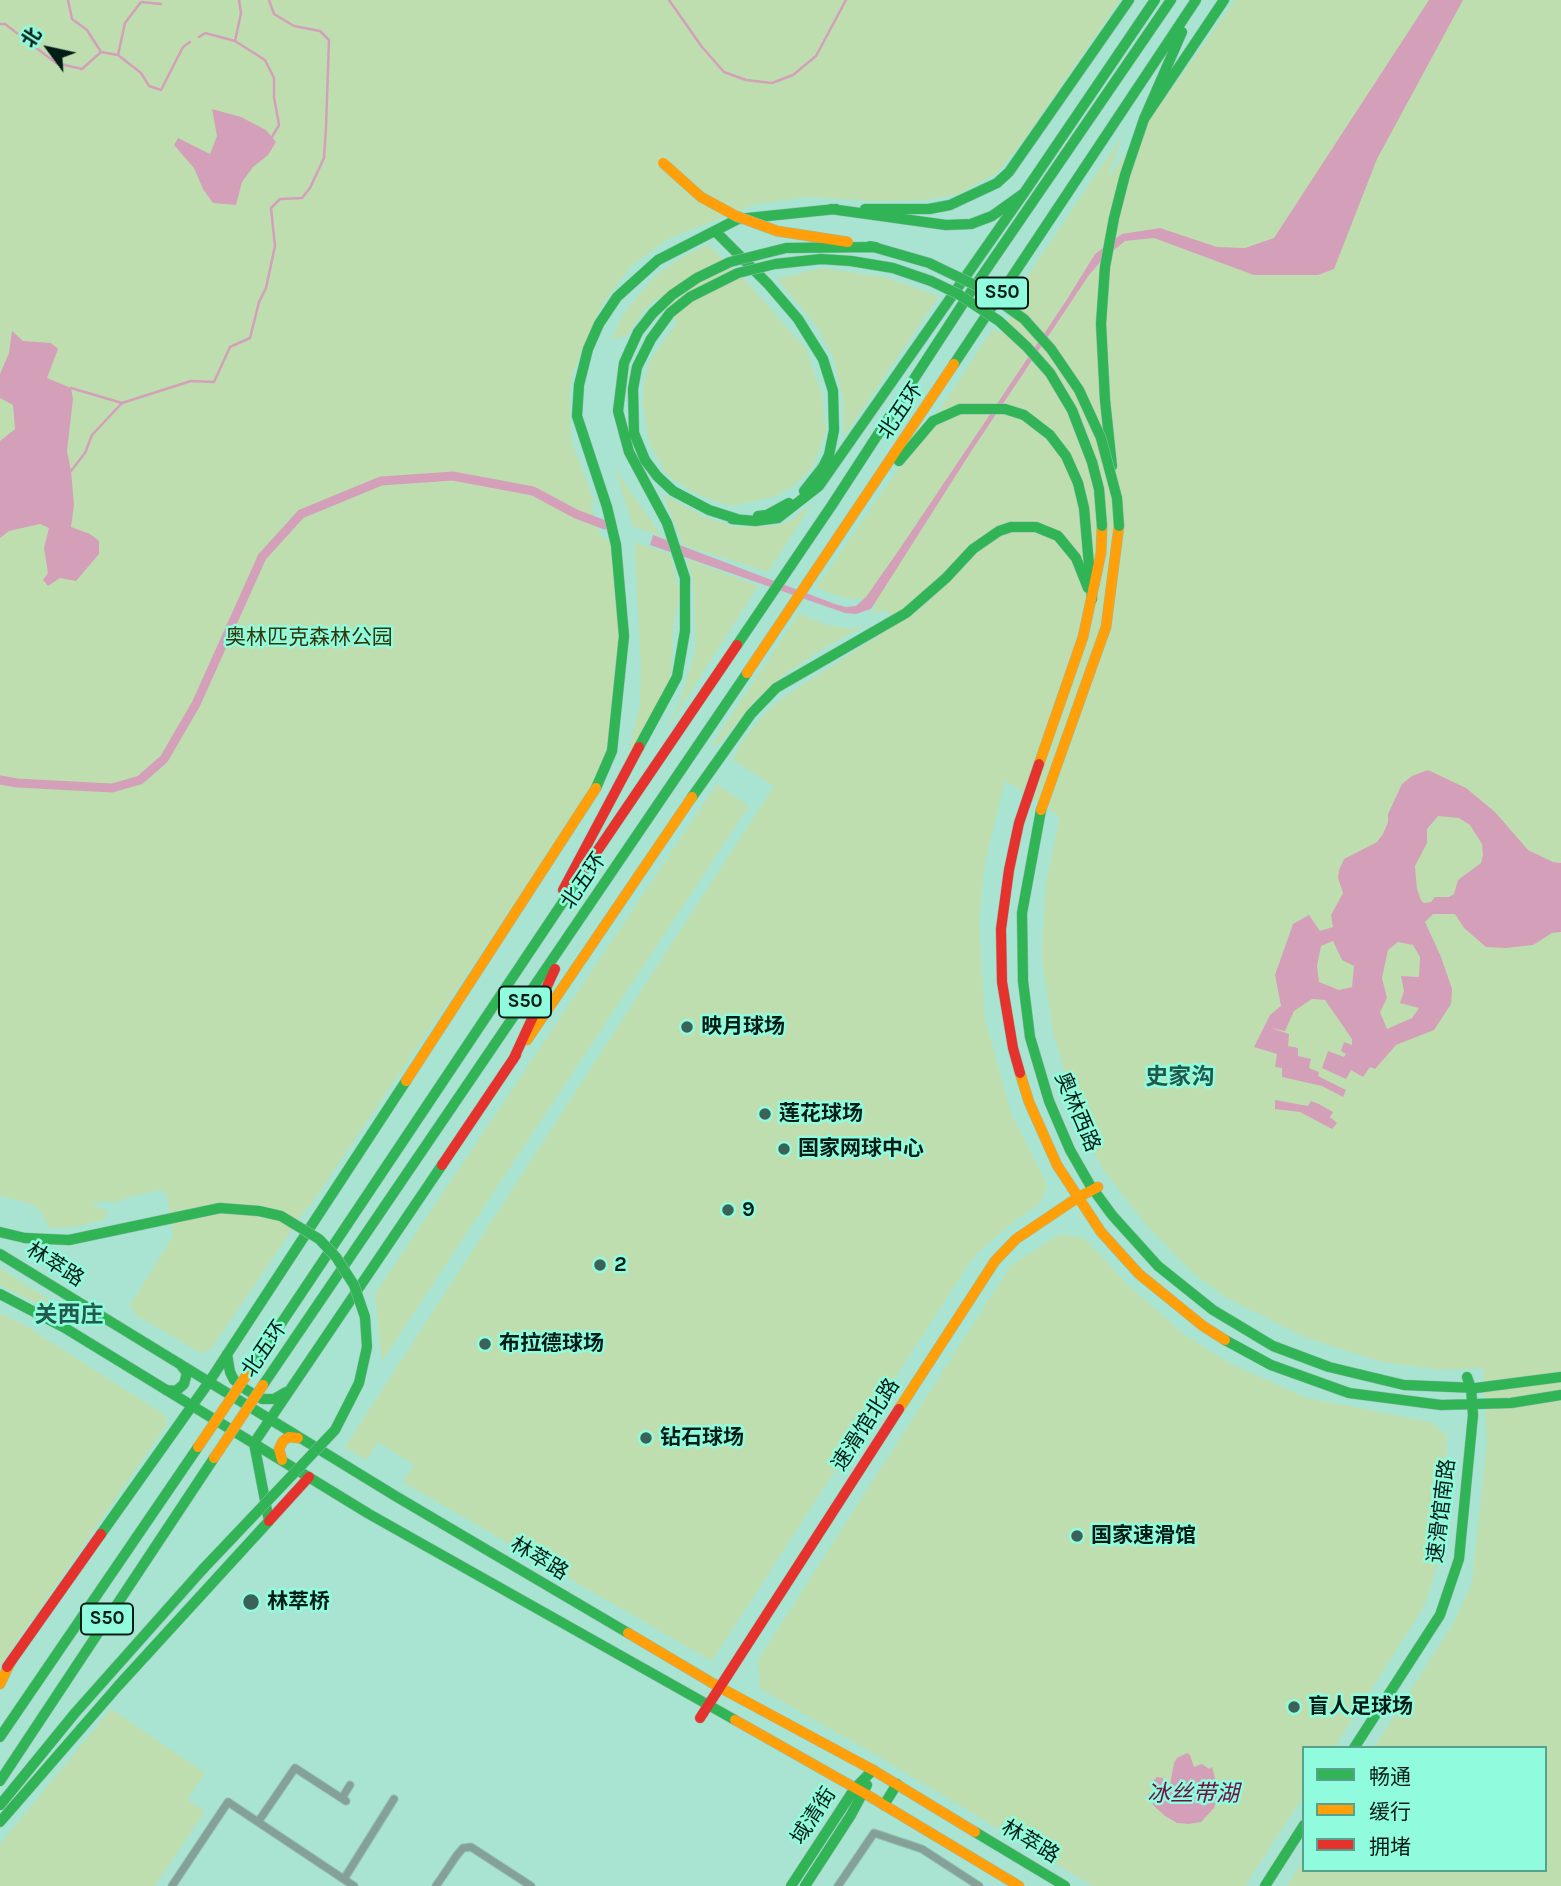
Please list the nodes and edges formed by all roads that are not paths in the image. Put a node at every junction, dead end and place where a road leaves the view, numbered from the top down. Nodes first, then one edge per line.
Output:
1 (1129, 0) edge
2 (1155, 0) edge
3 (1171, 0) edge
4 (1224, 0) edge
5 (1195, 2) edge
6 (1144, 119) junction
7 (663, 163) dead end
8 (1024, 193) junction
9 (831, 209) junction
10 (715, 231) junction
11 (876, 247) junction
12 (1116, 498) junction
13 (861, 504) junction
14 (732, 519) junction
15 (1092, 599) junction
16 (570, 936) junction
17 (527, 955) junction
18 (513, 1060) junction
19 (1095, 1188) junction
20 (1077, 1198) junction
21 (0, 1232) edge
22 (0, 1254) edge
23 (0, 1294) edge
24 (227, 1354) junction
25 (180, 1364) junction
26 (1561, 1377) edge
27 (209, 1382) junction
28 (1469, 1383) junction
29 (290, 1389) junction
30 (163, 1390) junction
31 (1561, 1395) edge
32 (1472, 1405) junction
33 (192, 1406) junction
34 (269, 1421) junction
35 (298, 1438) junction
36 (254, 1443) junction
37 (282, 1460) junction
38 (309, 1477) junction
39 (269, 1521) junction
40 (11, 1661) junction
41 (691, 1671) junction
42 (0, 1677) edge
43 (0, 1684) edge
44 (719, 1687) junction
45 (681, 1691) junction
46 (749, 1703) junction
47 (707, 1706) junction
48 (700, 1717) dead end
49 (737, 1723) junction
50 (0, 1737) edge
51 (1355, 1746) edge
52 (846, 1755) junction
53 (874, 1767) junction
54 (833, 1777) junction
55 (0, 1781) edge
56 (897, 1784) junction
57 (350, 1785) dead end
58 (859, 1791) junction
59 (394, 1799) dead end
60 (0, 1805) edge
61 (884, 1805) junction
62 (0, 1822) edge
63 (258, 1822) junction
64 (1302, 1828) edge
65 (344, 1879) junction
66 (172, 1886) edge
67 (354, 1886) edge
68 (436, 1886) edge
69 (531, 1886) edge
70 (791, 1886) edge
71 (804, 1886) edge
72 (838, 1886) edge
73 (979, 1886) edge
74 (1019, 1886) edge
75 (1065, 1886) edge
76 (1265, 1886) edge

1 - 9 main road
2 - 8 main road
3 - 17 main road, 北五环 / S50
4 - 6 main road
5 - 6 main road
5 - 13 main road, 北五环 / S50
6 - 12 main road, bridge
7 - 11 main road, bridge
8 - 9 main road
8 - 14 main road
9 - 10 main road
10 - 14 main road
10 - 24 main road
11 - 12 main road, bridge
11 - 17 main road, bridge
12 - 19 main road, 奥林西路, bridge
13 - 15 main road
13 - 16 main road, 北五环 / S50
14 - 15 main road, 奥林西路, bridge
15 - 18 main road
15 - 20 main road, 奥林西路
16 - 18 main road
16 - 55 main road, 北五环 / S50, bridge
17 - 50 main road, 北五环 / S50, bridge
18 - 29 main road
19 - 20 main road, 速滑馆北路
19 - 28 main road, 奥林西路
20 - 32 main road, 奥林西路
20 - 44 main road, 速滑馆北路
21 - 60 main road, bridge
22 - 25 main road, 林萃路
23 - 30 main road, 林萃路
24 - 27 main road
24 - 29 main road
25 - 27 main road, 林萃路
25 - 30 main road
26 - 28 main road, 奥林西路
27 - 33 main road
27 - 34 main road, 林萃路
28 - 32 main road, 速滑馆南路
29 - 34 main road
30 - 33 main road, 林萃路
31 - 32 main road, 奥林西路
32 - 51 main road, 速滑馆南路
33 - 36 main road, 林萃路
33 - 40 main road
34 - 35 main road, 林萃路
34 - 36 main road
35 - 37 main road
35 - 41 main road, 林萃路
36 - 37 main road, 林萃路
36 - 39 main road
37 - 38 main road, 林萃路
38 - 39 main road
38 - 45 main road, 林萃路
39 - 62 main road
40 - 42 main road
40 - 43 main road
41 - 44 main road, 林萃路
41 - 45 main road
44 - 46 main road, 林萃路
44 - 47 main road, 速滑馆北路
45 - 47 main road, 林萃路
46 - 49 main road
46 - 52 main road, 林萃路
47 - 48 main road, 速滑馆北路
47 - 49 main road, 林萃路
49 - 54 main road, 林萃路
52 - 53 main road, 林萃路
52 - 54 main road
53 - 56 main road, 林萃路
53 - 58 main road, 域清街
54 - 58 main road, 林萃路
56 - 61 main road
56 - 75 main road, 林萃路
57 - 63 street
58 - 61 main road, 林萃路
58 - 70 main road, 域清街
58 - 71 main road, 域清街
59 - 65 street
61 - 74 main road, 林萃路
63 - 65 street
63 - 66 street
64 - 76 main road
65 - 67 street
68 - 69 street
72 - 73 street

